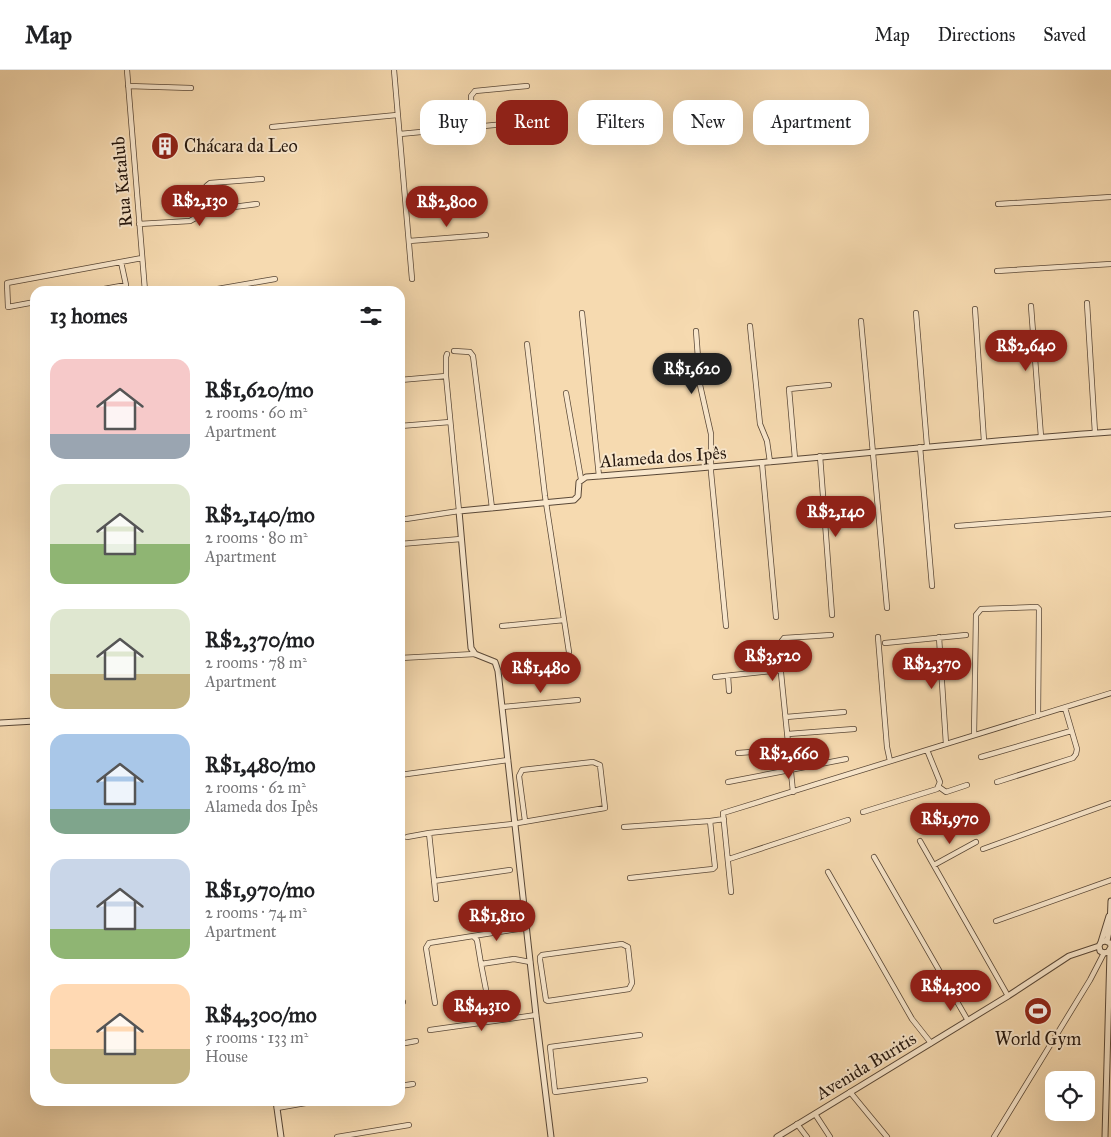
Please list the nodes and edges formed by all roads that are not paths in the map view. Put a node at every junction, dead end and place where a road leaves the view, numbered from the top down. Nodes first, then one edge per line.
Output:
1 (127, 70) edge
2 (394, 70) edge
3 (128, 86) junction
4 (527, 86) dead end
5 (191, 88) dead end
6 (471, 100) edge
7 (397, 115) junction
8 (272, 127) dead end
9 (420, 132) edge
10 (400, 134) junction
11 (262, 179) dead end
12 (1111, 196) edge
13 (257, 204) dead end
14 (998, 204) dead end
15 (198, 217) junction
16 (139, 224) junction
17 (486, 235) dead end
18 (409, 241) junction
19 (142, 258) junction
20 (121, 262) junction
21 (1111, 264) edge
22 (997, 271) dead end
23 (276, 279) dead end
24 (412, 279) dead end
25 (120, 286) edge
26 (145, 286) edge
27 (235, 286) edge
28 (30, 303) edge
29 (1087, 303) dead end
30 (1031, 306) dead end
31 (975, 309) dead end
32 (582, 313) dead end
33 (916, 313) dead end
34 (861, 321) dead end
35 (750, 326) dead end
36 (696, 331) dead end
37 (527, 344) dead end
38 (454, 351) dead end
39 (447, 354) dead end
40 (446, 376) junction
41 (405, 380) edge
42 (829, 385) dead end
43 (566, 393) dead end
44 (450, 422) junction
45 (405, 426) edge
46 (1111, 432) edge
47 (1095, 433) junction
48 (1041, 437) junction
49 (984, 438) junction
50 (927, 446) junction
51 (920, 447) junction
52 (872, 451) junction
53 (820, 456) junction
54 (796, 459) junction
55 (770, 462) junction
56 (762, 463) junction
57 (710, 468) junction
58 (599, 476) junction
59 (581, 479) junction
60 (546, 503) junction
61 (492, 508) junction
62 (458, 511) junction
63 (1111, 514) edge
64 (406, 519) dead end
65 (958, 526) dead end
66 (461, 539) junction
67 (405, 544) edge
68 (932, 586) dead end
69 (887, 608) dead end
70 (832, 615) dead end
71 (776, 617) dead end
72 (564, 620) junction
73 (502, 626) dead end
74 (726, 626) dead end
75 (831, 635) dead end
76 (966, 635) dead end
77 (878, 637) dead end
78 (938, 637) junction
79 (886, 643) dead end
80 (569, 652) dead end
81 (475, 654) junction
82 (405, 658) edge
83 (781, 670) junction
84 (728, 676) junction
85 (714, 677) dead end
86 (730, 690) dead end
87 (1111, 693) edge
88 (578, 700) dead end
89 (503, 707) junction
90 (1065, 708) junction
91 (844, 712) dead end
92 (1038, 716) junction
93 (786, 717) junction
94 (30, 721) edge
95 (0, 723) edge
96 (854, 729) dead end
97 (1071, 731) junction
98 (788, 734) junction
99 (974, 735) junction
100 (946, 744) junction
101 (789, 749) junction
102 (927, 750) junction
103 (738, 753) dead end
104 (981, 758) dead end
105 (846, 759) dead end
106 (508, 760) junction
107 (890, 761) junction
108 (791, 770) junction
109 (405, 773) edge
110 (728, 782) dead end
111 (997, 782) dead end
112 (967, 785) dead end
113 (939, 787) junction
114 (793, 792) junction
115 (1111, 803) edge
116 (863, 812) dead end
117 (724, 819) junction
118 (848, 820) dead end
119 (525, 821) junction
120 (710, 821) junction
121 (515, 823) junction
122 (624, 826) dead end
123 (429, 833) junction
124 (407, 837) dead end
125 (920, 841) dead end
126 (976, 842) dead end
127 (983, 849) dead end
128 (874, 858) dead end
129 (729, 859) junction
130 (934, 865) junction
131 (510, 870) dead end
132 (828, 872) dead end
133 (630, 878) dead end
134 (434, 880) junction
135 (1111, 880) edge
136 (731, 892) dead end
137 (436, 899) dead end
138 (1111, 900) edge
139 (1110, 911) edge
140 (996, 921) dead end
141 (518, 929) dead end
142 (473, 936) junction
143 (1107, 946) edge
144 (530, 962) junction
145 (481, 964) junction
146 (543, 976) junction
147 (532, 978) junction
148 (487, 995) dead end
149 (1008, 996) junction
150 (435, 1003) dead end
151 (536, 1015) junction
152 (967, 1019) junction
153 (430, 1030) dead end
154 (640, 1034) dead end
155 (416, 1041) dead end
156 (405, 1043) edge
157 (931, 1043) junction
158 (552, 1068) junction
159 (543, 1072) junction
160 (645, 1080) dead end
161 (413, 1084) dead end
162 (405, 1085) edge
163 (852, 1094) junction
164 (288, 1106) edge
165 (277, 1108) joint
166 (814, 1114) junction
167 (797, 1124) junction
168 (409, 1125) dead end
169 (280, 1137) edge
170 (337, 1137) edge
171 (551, 1137) edge
172 (777, 1137) edge
173 (808, 1137) edge
174 (830, 1137) edge
175 (887, 1137) edge
176 (994, 1137) edge
177 (1105, 1137) edge

1 - 3 street, Rua Katalub
2 - 7 street
3 - 5 street
3 - 16 street, Rua Katalub
4 - 6 street
7 - 8 street
7 - 10 street
9 - 10 street
10 - 18 street
11 - 15 street
12 - 14 street
13 - 15 street
15 - 16 street
16 - 19 street, Rua Katalub
17 - 18 street
18 - 24 street
19 - 20 street
19 - 26 street, Rua Katalub
20 - 25 street
20 - 28 street
21 - 22 street
23 - 27 street
29 - 47 street
30 - 48 street
31 - 49 street
32 - 58 street
33 - 50 street
34 - 52 street
35 - 55 street
36 - 57 street
37 - 60 street
38 - 61 street
39 - 40 street
40 - 41 street
40 - 44 street
42 - 54 street
43 - 59 street
44 - 45 street
44 - 62 street
46 - 47 street, Alameda dos Ipês
47 - 48 street, Alameda dos Ipês
48 - 49 street, Alameda dos Ipês
49 - 50 street, Alameda dos Ipês
50 - 51 street, Alameda dos Ipês
51 - 52 street, Alameda dos Ipês
51 - 68 street
52 - 53 street, Alameda dos Ipês
52 - 69 street
53 - 54 street, Alameda dos Ipês
53 - 70 street
54 - 55 street, Alameda dos Ipês
55 - 56 street, Alameda dos Ipês
56 - 57 street, Alameda dos Ipês
56 - 71 street
57 - 58 street, Alameda dos Ipês
57 - 74 street
58 - 59 street, Alameda dos Ipês
59 - 60 street, Alameda dos Ipês
60 - 61 street, Alameda dos Ipês
60 - 72 street
61 - 62 street, Alameda dos Ipês
62 - 64 street
62 - 66 street
63 - 65 street
66 - 67 street
66 - 81 street
72 - 73 street
72 - 80 street
75 - 83 street
76 - 78 street
77 - 107 street
78 - 79 street
78 - 100 street
81 - 82 street
81 - 89 street
83 - 84 street
83 - 93 street
84 - 85 street
84 - 86 street
87 - 90 street
88 - 89 street
89 - 106 street
90 - 92 street
90 - 97 street
91 - 93 street
92 - 99 street
92 - 99 street
93 - 98 street
94 - 95 street
96 - 98 street
97 - 104 street
97 - 111 street
98 - 101 street
99 - 100 street
100 - 102 street
101 - 103 street
101 - 108 street
102 - 107 street
102 - 113 street
105 - 108 street
106 - 109 street
106 - 121 street
107 - 114 street
108 - 110 street
108 - 114 street
112 - 113 street
113 - 116 street
114 - 117 street
115 - 127 street
117 - 120 street
117 - 129 street
118 - 129 street
119 - 119 street
119 - 121 street
120 - 122 street
120 - 133 street
121 - 123 street
121 - 144 street
123 - 124 street
123 - 134 street
125 - 130 street
126 - 130 street
128 - 152 street
129 - 136 street
130 - 149 street
131 - 134 street
132 - 157 street
134 - 137 street
135 - 140 street
138 - 139 street
139 - 143 street
141 - 142 street
142 - 145 street
142 - 150 street
143 - 149 street, Avenida Buritis
143 - 176 street
143 - 177 street
144 - 145 street
144 - 147 street
145 - 148 street
146 - 146 street
146 - 147 street
147 - 151 street
149 - 152 street, Avenida Buritis
151 - 153 street
151 - 159 street
152 - 157 street, Avenida Buritis
154 - 158 street
155 - 156 street
157 - 163 street, Avenida Buritis
158 - 159 street
158 - 160 street
159 - 171 street
161 - 162 street
163 - 166 street, Avenida Buritis
163 - 175 street
164 - 165 street
165 - 169 street
166 - 167 street, Avenida Buritis
166 - 174 street
167 - 172 street, Avenida Buritis
167 - 173 street
168 - 170 street

